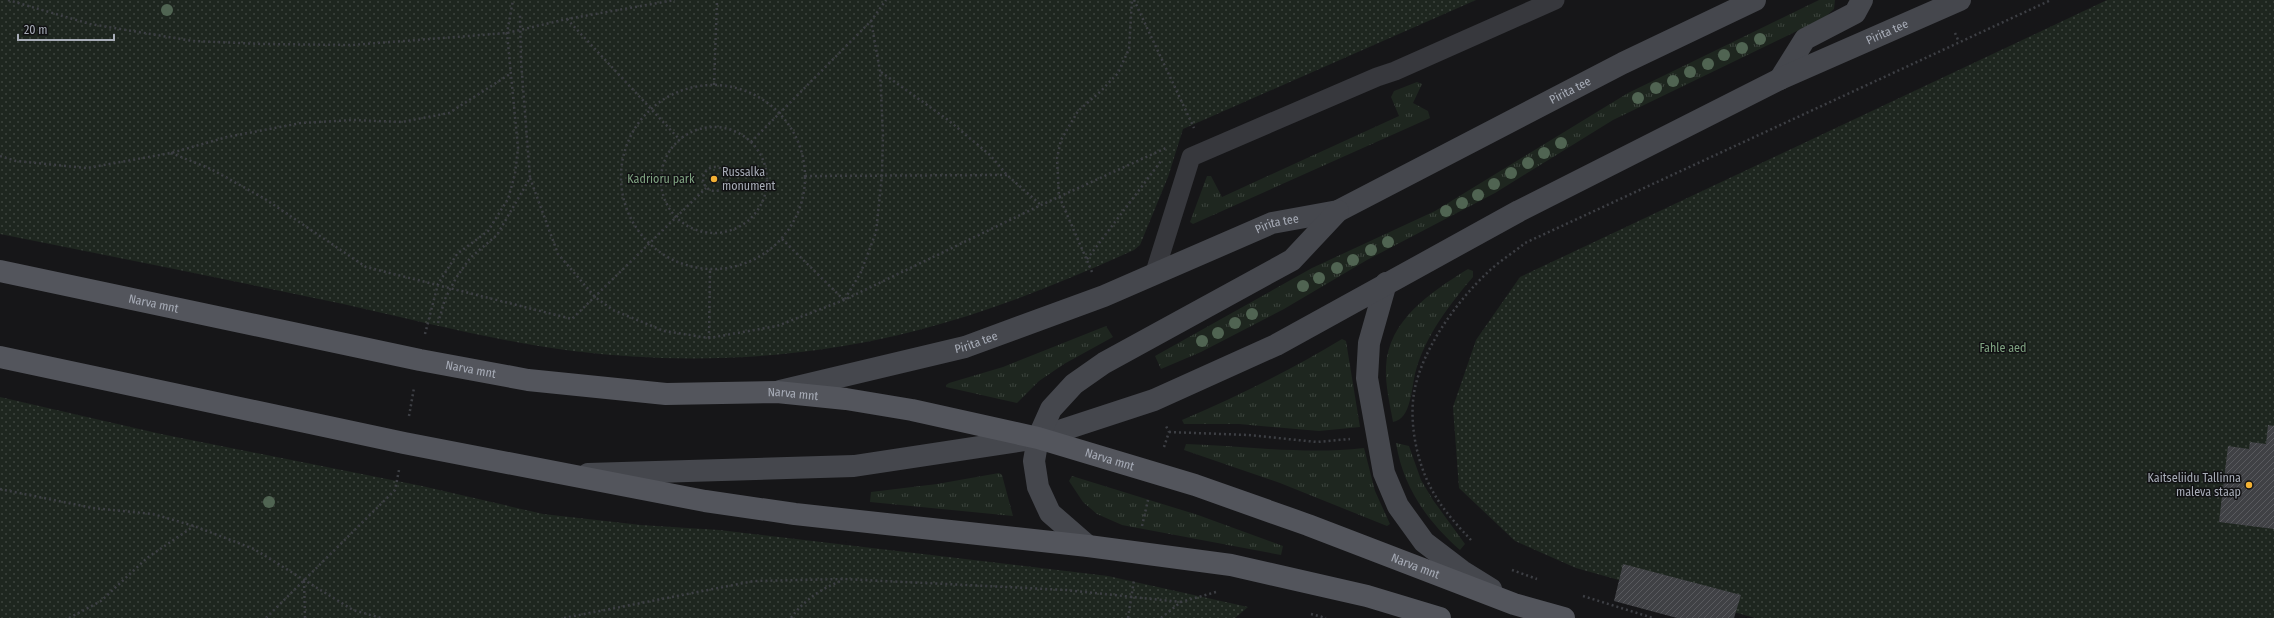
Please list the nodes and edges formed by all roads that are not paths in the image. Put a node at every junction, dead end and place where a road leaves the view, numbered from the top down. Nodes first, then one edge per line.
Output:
1 (1554, 0) edge
2 (1755, 0) edge
3 (1862, 0) edge
4 (1960, 0) edge
5 (1780, 79) junction
6 (1338, 211) junction
7 (0, 271) edge
8 (1155, 272) junction
9 (1386, 283) junction
10 (0, 357) edge
11 (777, 392) junction
12 (1038, 438) junction
13 (561, 475) junction
14 (1088, 546) junction
15 (1514, 604) junction
16 (1440, 618) edge
17 (1564, 618) edge

1 - 8 lane
2 - 6 main road, Pirita tee
3 - 5 main road
4 - 5 main road, Pirita tee
5 - 9 main road, Pirita tee
6 - 8 main road, Pirita tee
6 - 12 main road
7 - 11 main road, Narva mnt
8 - 11 main road, Pirita tee
9 - 12 main road, Pirita tee
9 - 15 main road
10 - 13 main road
11 - 12 main road, Narva mnt
12 - 13 main road, Pirita tee
12 - 14 main road
12 - 15 main road, Narva mnt
13 - 14 main road
14 - 16 main road
15 - 17 main road, Narva mnt

